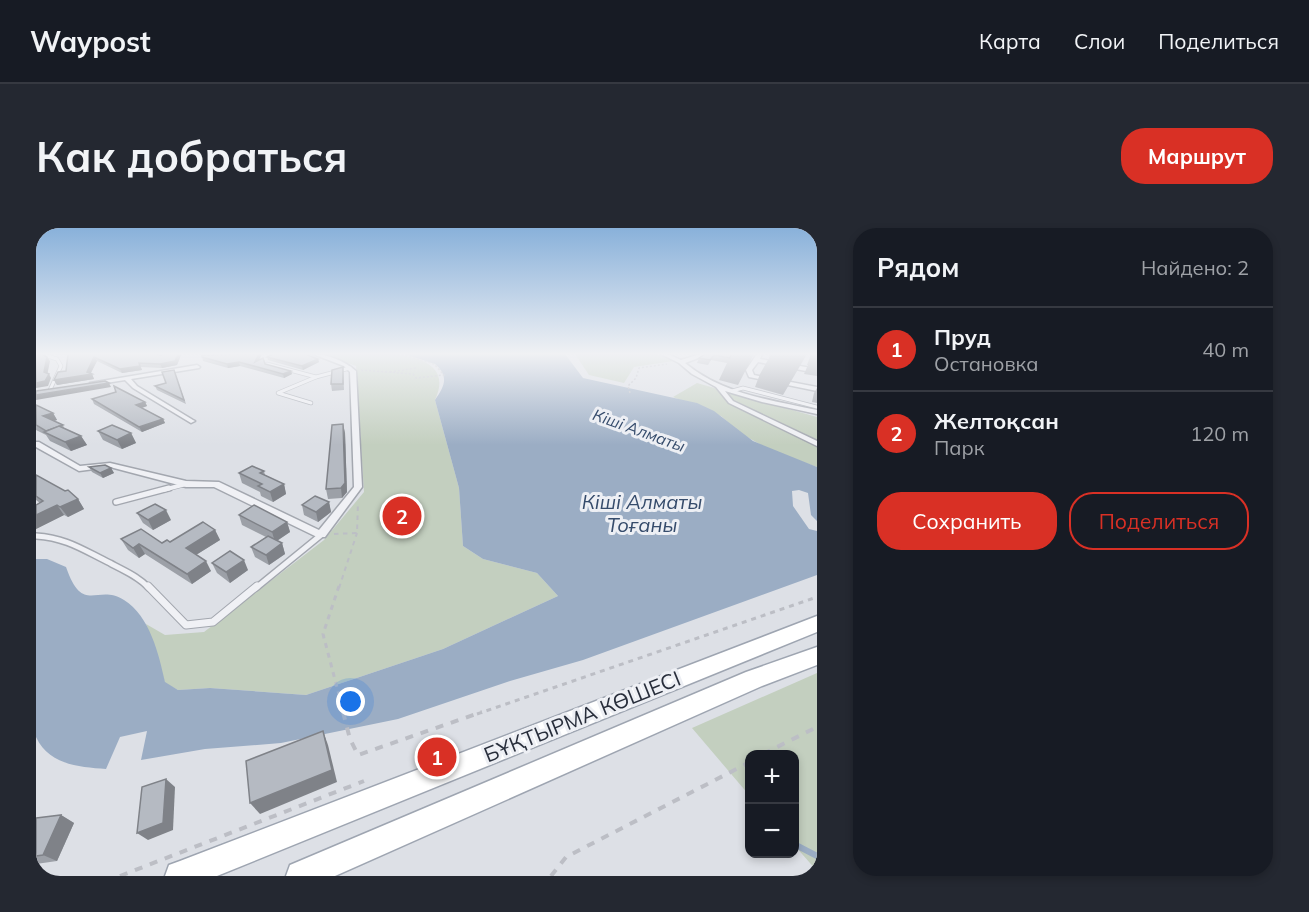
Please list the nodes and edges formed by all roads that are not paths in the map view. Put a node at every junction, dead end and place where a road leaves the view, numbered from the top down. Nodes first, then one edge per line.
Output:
1 (51, 384) edge
2 (88, 384) edge
3 (133, 384) edge
4 (299, 384) edge
5 (354, 384) edge
6 (714, 384) edge
7 (793, 384) edge
8 (83, 385) edge
9 (718, 386) junction
10 (61, 388) edge
11 (817, 389) edge
12 (47, 391) joint
13 (732, 391) junction
14 (311, 403) dead end
15 (817, 407) edge
16 (817, 412) edge
17 (191, 421) dead end
18 (36, 444) edge
19 (817, 444) edge
20 (186, 484) junction
21 (116, 502) dead end
22 (321, 535) junction
23 (36, 536) edge
24 (817, 624) edge
25 (817, 656) edge
26 (180, 876) edge
27 (301, 876) edge

1 - 12 lane
2 - 8 street
3 - 17 street
4 - 14 lane
5 - 22 street
6 - 9 street
7 - 11 street
9 - 13 street
9 - 19 street
10 - 12 street
13 - 15 lane
13 - 16 street
18 - 20 street
20 - 21 lane
20 - 22 street
22 - 23 lane
24 - 26 main road, БҰҚТЫРМА КӨШЕСІ
25 - 27 main road, БҰҚТЫРМА КӨШЕСІ

